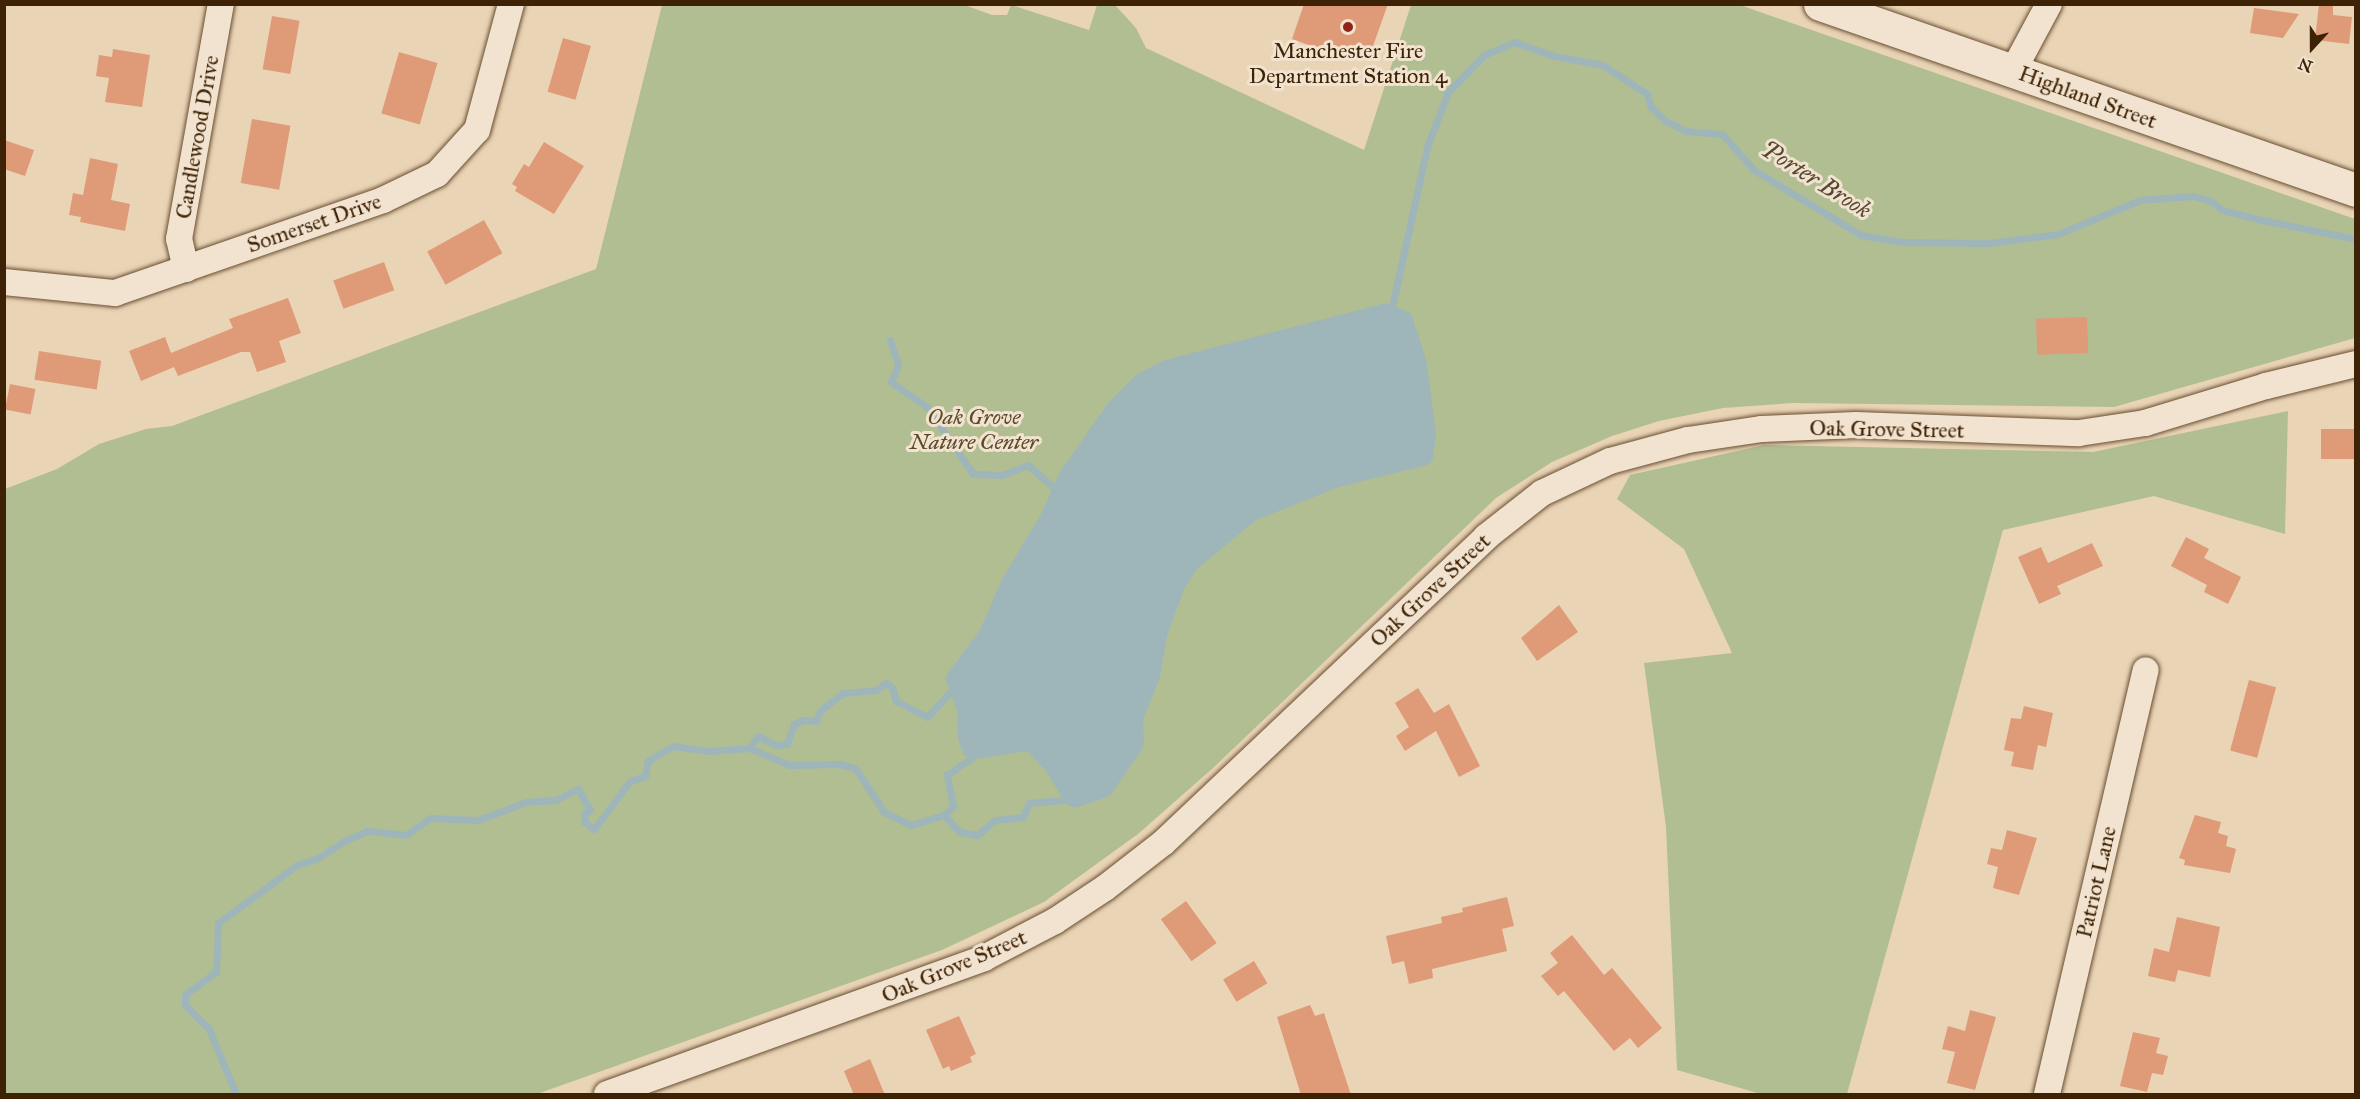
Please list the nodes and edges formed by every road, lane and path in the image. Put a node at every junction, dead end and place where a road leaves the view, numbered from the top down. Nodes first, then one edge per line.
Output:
1 (221, 4) edge
2 (511, 4) edge
3 (1820, 4) edge
4 (2049, 4) edge
5 (2013, 71) junction
6 (2355, 190) edge
7 (186, 268) junction
8 (4, 282) edge
9 (2355, 364) edge
10 (2146, 670) dead end
11 (607, 1095) edge
12 (2047, 1095) edge

1 - 7 street, Candlewood Drive
2 - 7 street, Somerset Drive
3 - 5 main road, Highland Street
4 - 5 street
5 - 6 main road, Highland Street
7 - 8 street, Somerset Drive
9 - 11 street, Oak Grove Street
10 - 12 street, Patriot Lane

